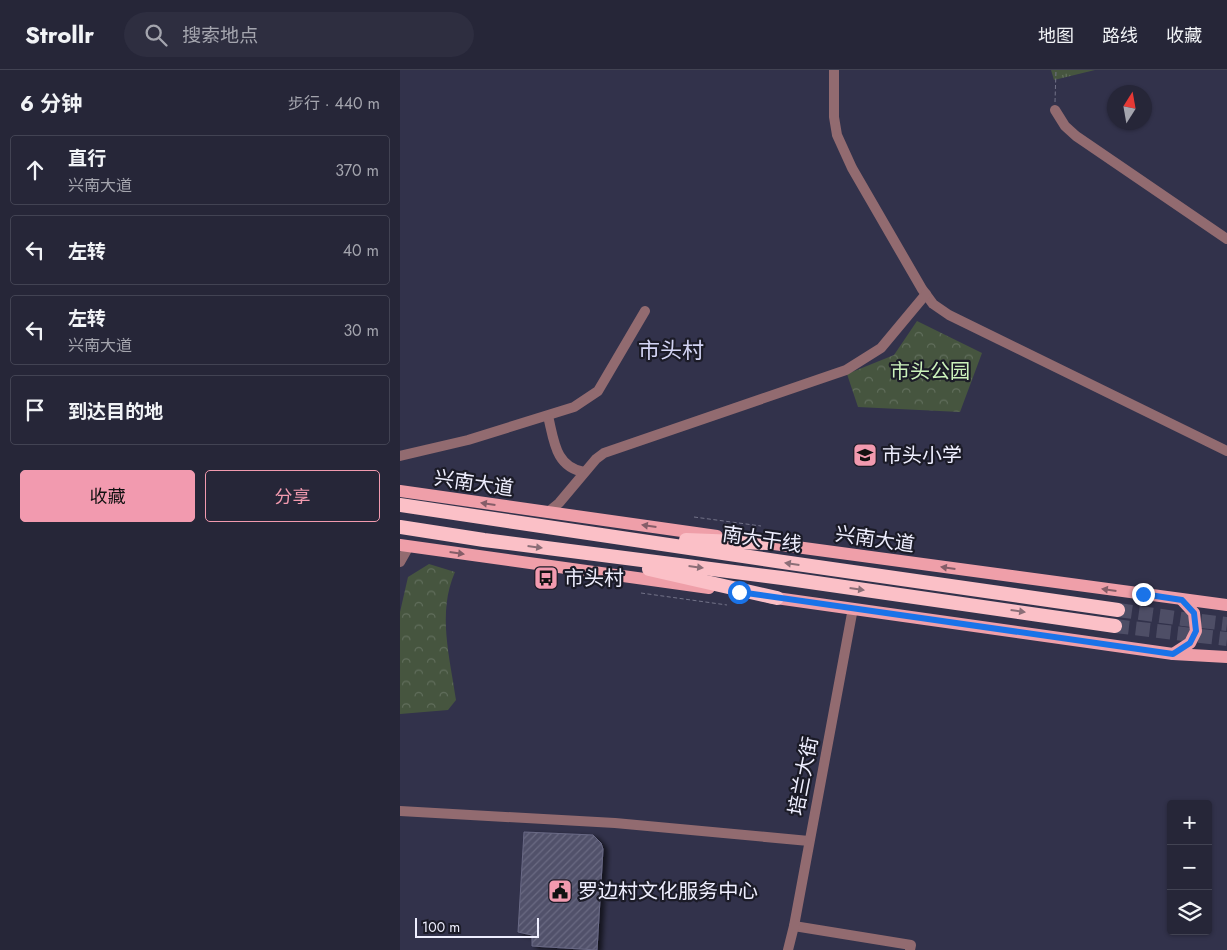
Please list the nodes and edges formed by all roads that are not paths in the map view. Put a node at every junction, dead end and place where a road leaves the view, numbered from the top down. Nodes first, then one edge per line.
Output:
1 (834, 70) edge
2 (1055, 110) road end
3 (1227, 239) edge
4 (926, 294) junction
5 (645, 311) dead end
6 (548, 416) junction
7 (1227, 450) edge
8 (400, 456) edge
9 (584, 472) junction
10 (400, 491) edge
11 (400, 505) edge
12 (548, 512) junction
13 (400, 527) edge
14 (614, 537) junction
15 (767, 543) junction
16 (404, 545) edge
17 (565, 551) junction
18 (400, 562) edge
19 (777, 598) junction
20 (1182, 600) junction
21 (1227, 605) edge
22 (853, 608) junction
23 (1118, 610) tunnel mouth
24 (1115, 626) tunnel mouth
25 (1173, 654) junction
26 (1208, 656) junction
27 (1227, 658) edge
28 (1227, 664) edge
29 (400, 811) edge
30 (809, 841) junction
31 (794, 926) junction
32 (788, 950) edge
33 (910, 950) edge

1 - 4 street
2 - 3 street
4 - 7 street
4 - 9 street
5 - 6 street
6 - 8 street
6 - 9 street
9 - 12 street
12 -> 10 main road, 兴南大道
11 - 14 highway, 南大干线
15 -> 12 main road, 兴南大道
13 -> 17 highway, 南大干线
14 - 15 highway
23 -> 14 highway, 南大干线
20 -> 15 main road, 兴南大道
16 - 18 street
16 -> 19 main road
17 - 19 highway
17 -> 24 highway, 南大干线
19 - 22 main road
20 - 21 main road, 兴南大道
20 - 25 main road
22 - 25 main road
22 - 30 street, 培兰大街
25 - 26 main road
26 - 27 main road
26 - 28 main road
29 - 30 street
30 - 31 street, 培兰大街
31 - 32 street, 培兰大街
31 - 33 street

